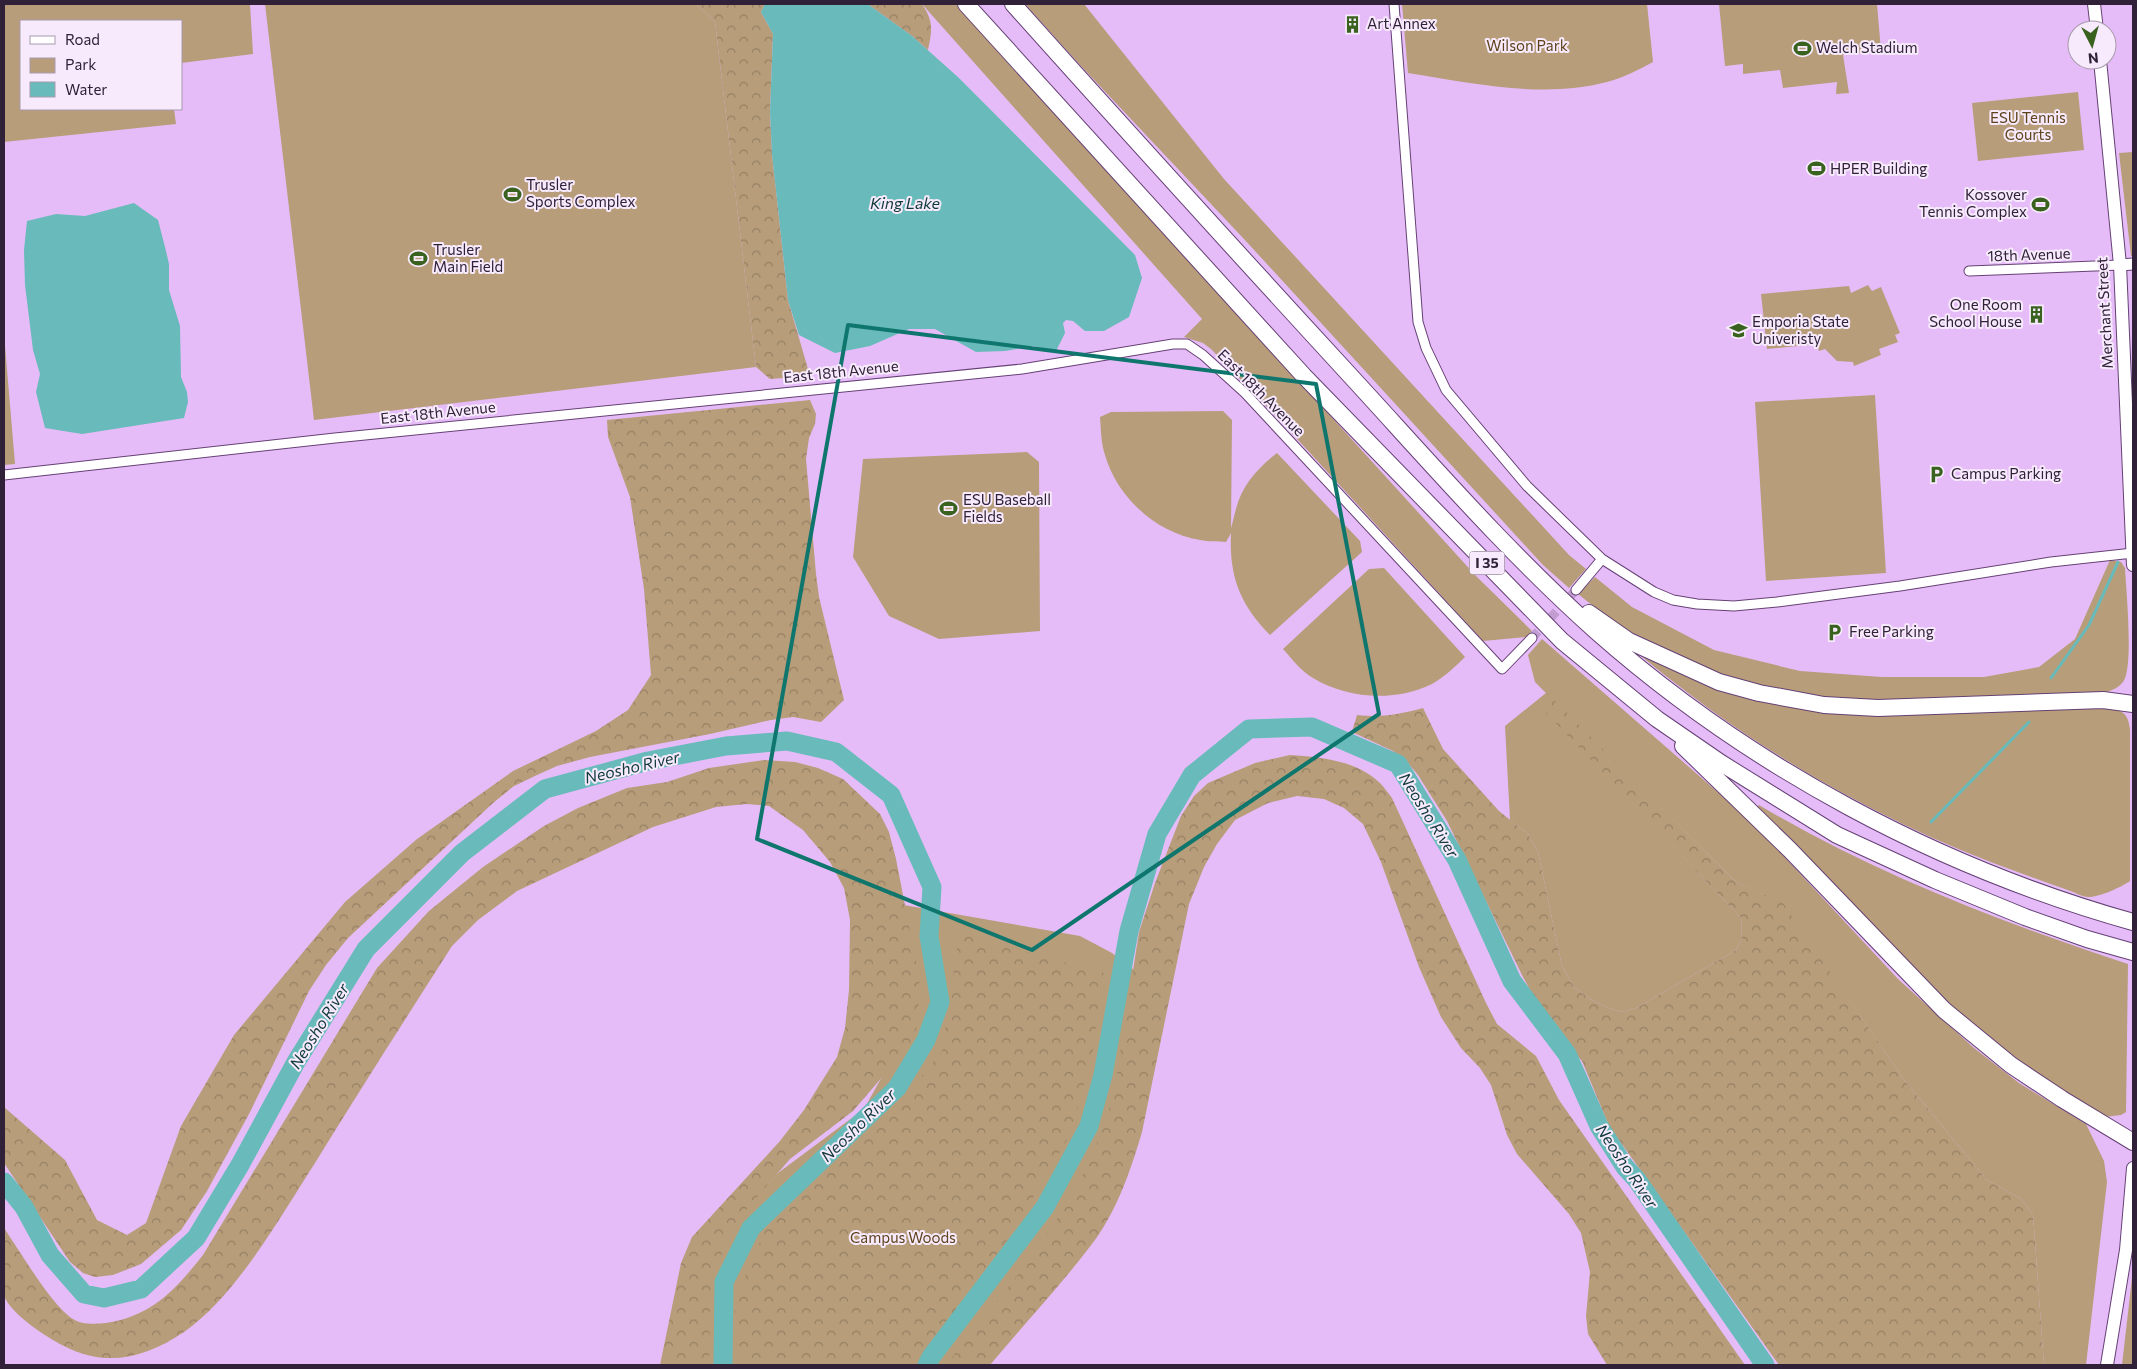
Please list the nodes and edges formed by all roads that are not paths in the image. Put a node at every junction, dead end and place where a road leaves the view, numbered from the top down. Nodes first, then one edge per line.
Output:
1 (966, 4) edge
2 (1013, 4) edge
3 (1394, 4) edge
4 (2094, 4) edge
5 (2096, 20) edge
6 (2101, 70) edge
7 (2133, 264) edge
8 (2120, 265) junction
9 (1969, 271) dead end
10 (4, 475) edge
11 (2133, 553) edge
12 (1602, 559) junction
13 (2133, 565) edge
14 (1540, 578) junction
15 (1576, 590) tunnel mouth
16 (1532, 638) tunnel mouth
17 (2133, 704) edge
18 (1657, 719) junction
19 (2133, 922) edge
20 (2133, 952) edge
21 (2133, 1142) edge
22 (2133, 1168) edge
23 (2107, 1365) edge

1 - 18 highway, I 35
2 - 14 highway, I 35
3 - 12 street
4 - 5 main road
6 - 8 main road, Merchant Street
7 - 8 street
8 - 9 street, 18th Avenue
8 - 11 main road, Merchant Street
10 - 16 street, East 18th Avenue
11 - 12 street
11 - 13 main road, Merchant Street
12 - 15 street
14 - 17 highway
14 - 19 highway, I 35
18 - 20 highway, I 35
18 - 21 highway
22 - 23 main road

